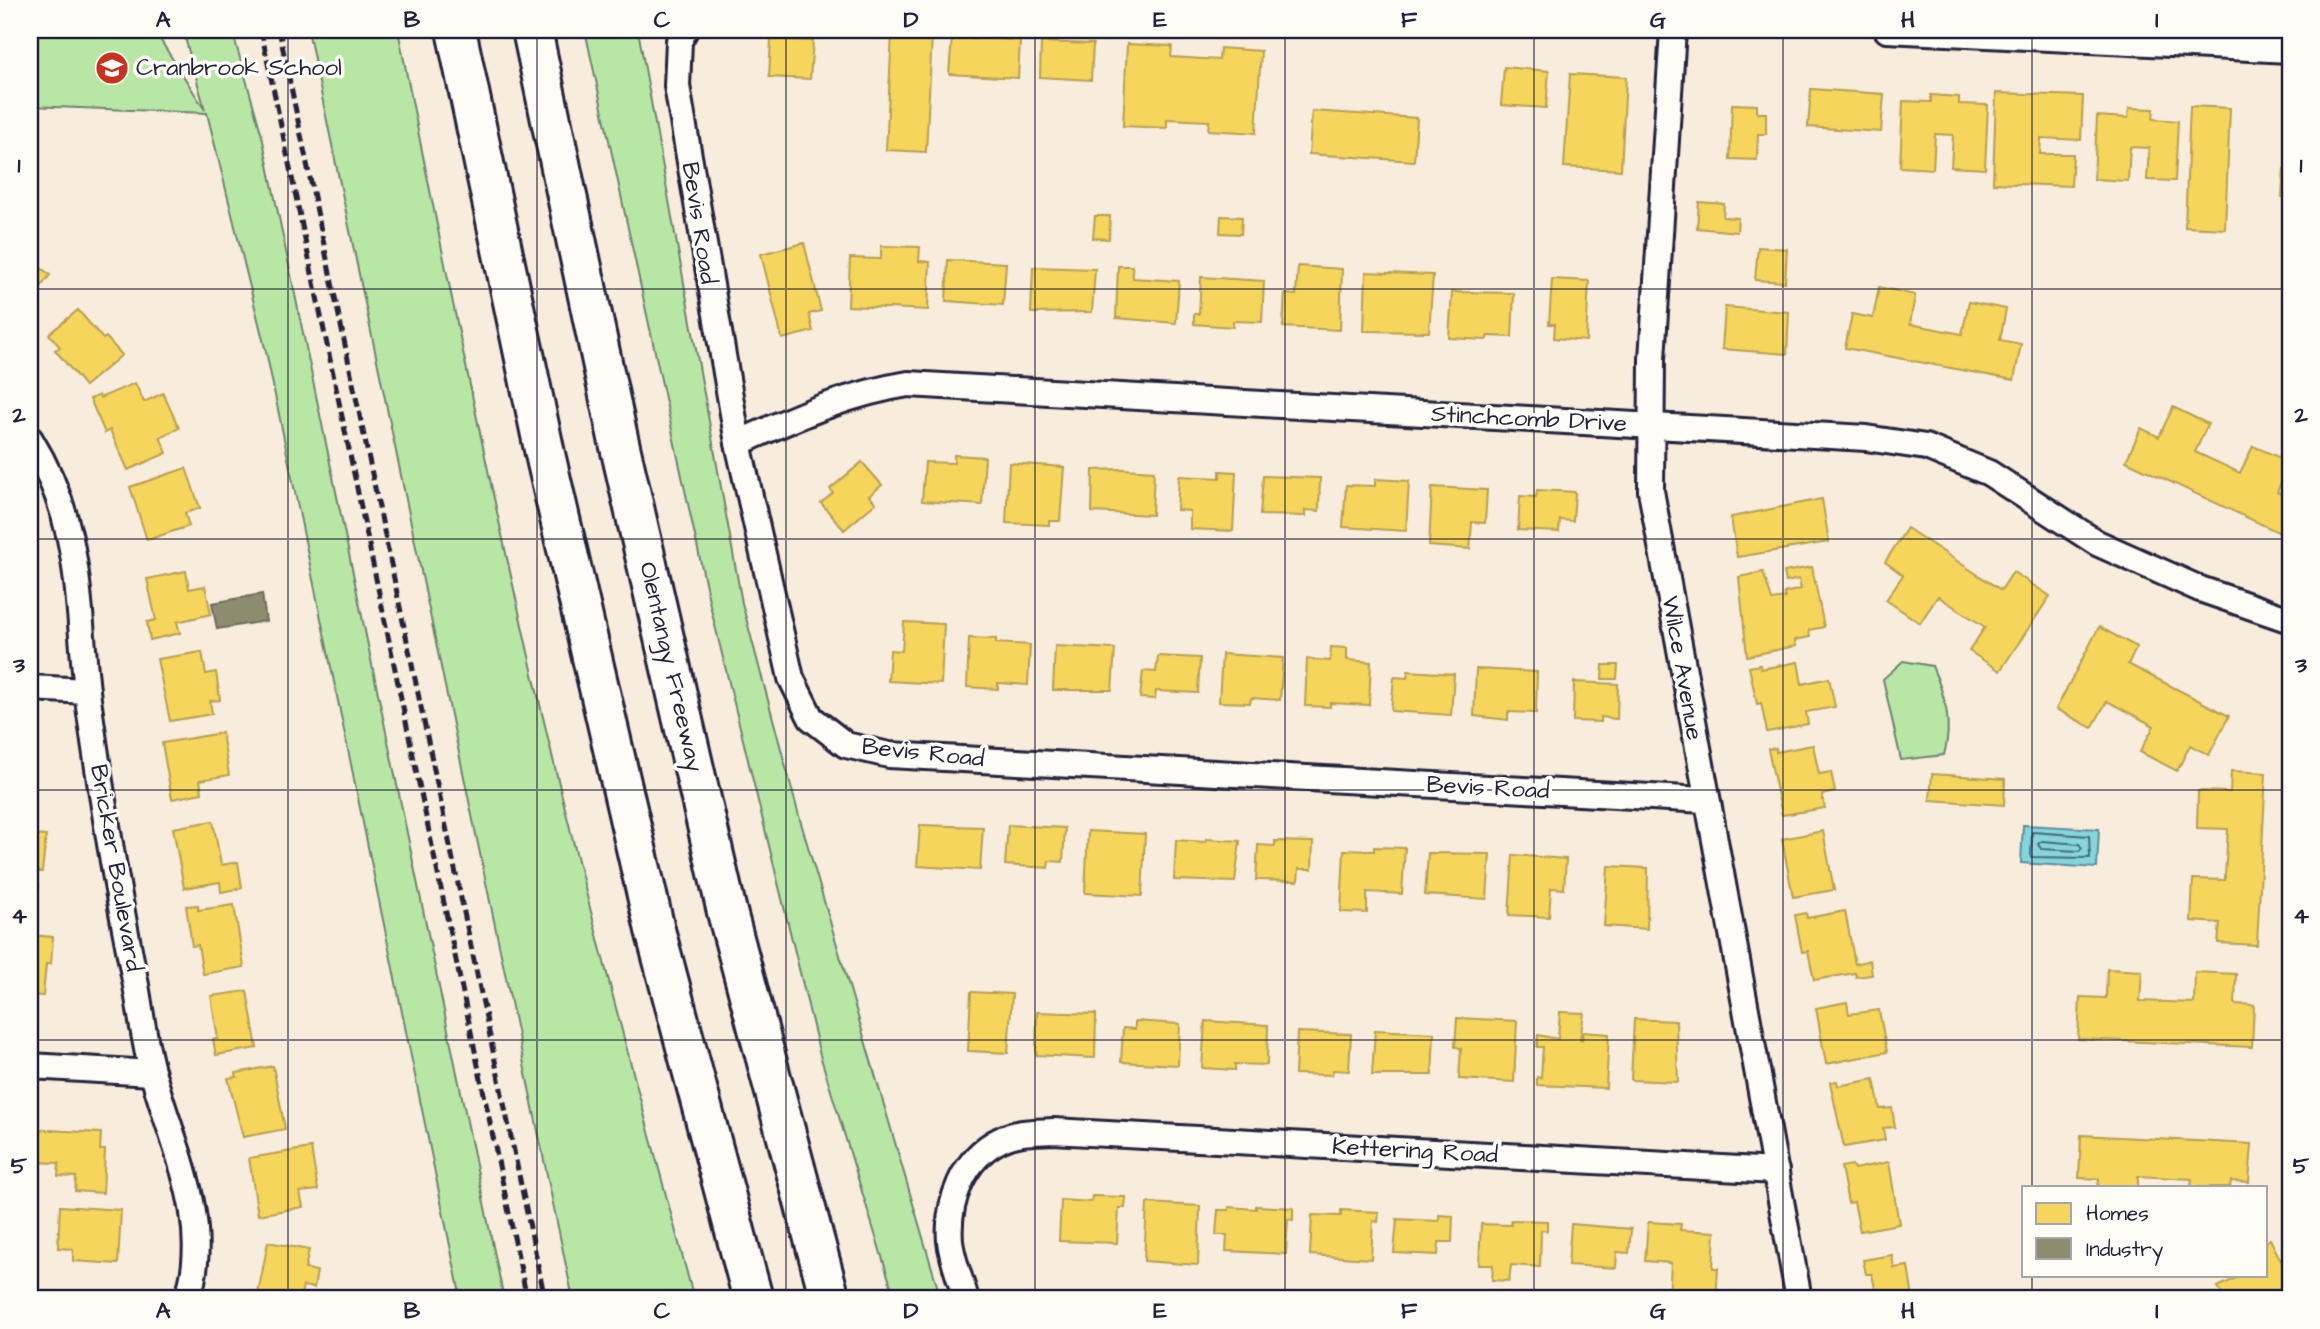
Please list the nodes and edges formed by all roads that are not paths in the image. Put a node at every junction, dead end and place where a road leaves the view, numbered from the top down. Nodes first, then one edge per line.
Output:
1 (456, 30) edge
2 (532, 30) edge
3 (685, 30) edge
4 (1673, 30) edge
5 (1887, 30) edge
6 (2033, 33) edge
7 (2290, 50) edge
8 (1650, 426) junction
9 (30, 439) edge
10 (738, 443) junction
11 (2290, 621) edge
12 (30, 688) edge
13 (88, 691) junction
14 (1705, 800) junction
15 (30, 1066) edge
16 (152, 1073) junction
17 (1776, 1171) junction
18 (830, 1296) edge
19 (187, 1299) edge
20 (753, 1299) edge
21 (966, 1299) edge
22 (1799, 1299) edge

1 - 20 highway
2 - 18 highway, Olentangy Freeway
3 - 10 street, Bevis Road
4 - 8 street, Wilce Avenue
5 - 6 street
6 - 7 street
8 - 10 street, Stinchcomb Drive
8 - 11 street, Stinchcomb Drive
8 - 14 street, Wilce Avenue
9 - 13 street, Bricker Boulevard
10 - 14 street, Bevis Road
12 - 13 street
13 - 16 street, Bricker Boulevard
14 - 17 street, Wilce Avenue
15 - 16 street
16 - 19 street, Bricker Boulevard
17 - 21 street, Kettering Road
17 - 22 street, Wilce Avenue

